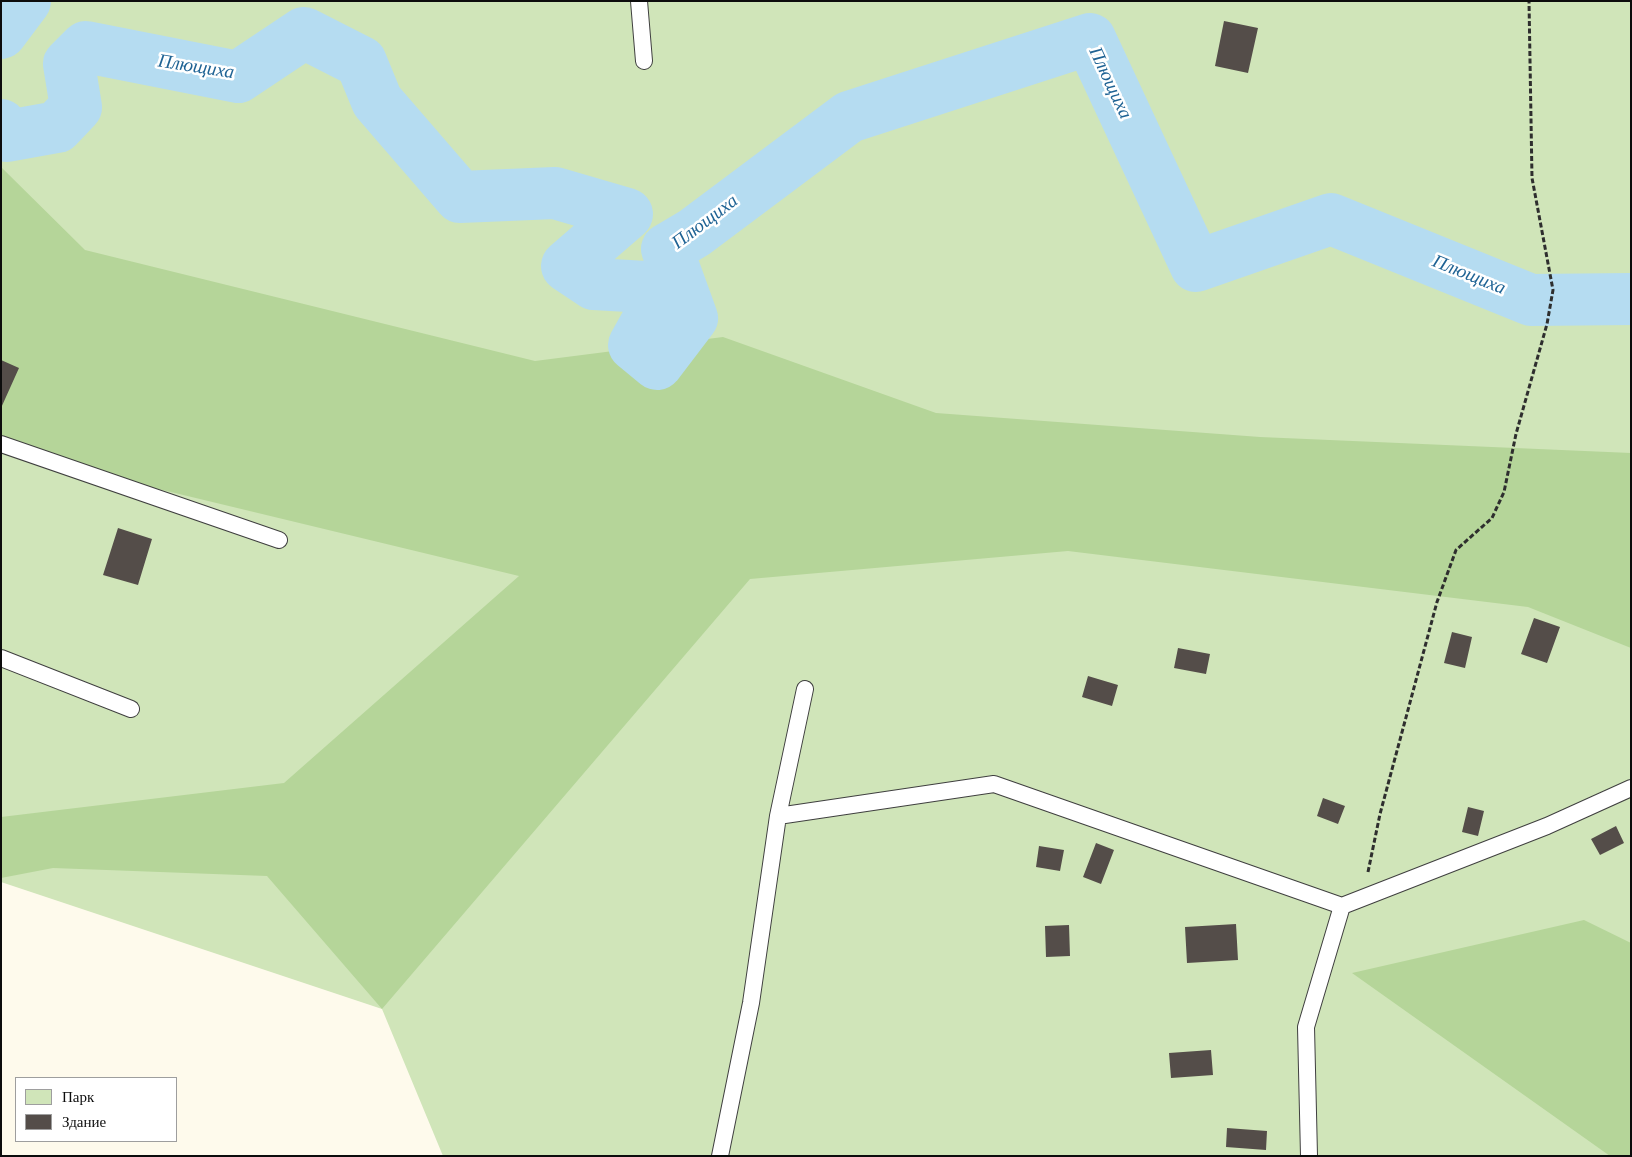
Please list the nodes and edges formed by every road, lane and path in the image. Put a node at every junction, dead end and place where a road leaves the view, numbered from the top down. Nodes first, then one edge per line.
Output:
1 (639, 1) edge
2 (1529, 1) edge
3 (644, 61) dead end
4 (1, 444) edge
5 (279, 540) dead end
6 (1, 658) edge
7 (806, 689) dead end
8 (131, 710) dead end
9 (1631, 788) edge
10 (778, 816) junction
11 (1362, 899) junction
12 (1342, 906) junction
13 (720, 1156) edge
14 (1309, 1156) edge

1 - 3 lane
2 - 11 path
4 - 5 lane
6 - 8 lane
7 - 10 lane
9 - 11 lane
10 - 12 lane
10 - 13 lane
11 - 12 lane
12 - 14 lane

